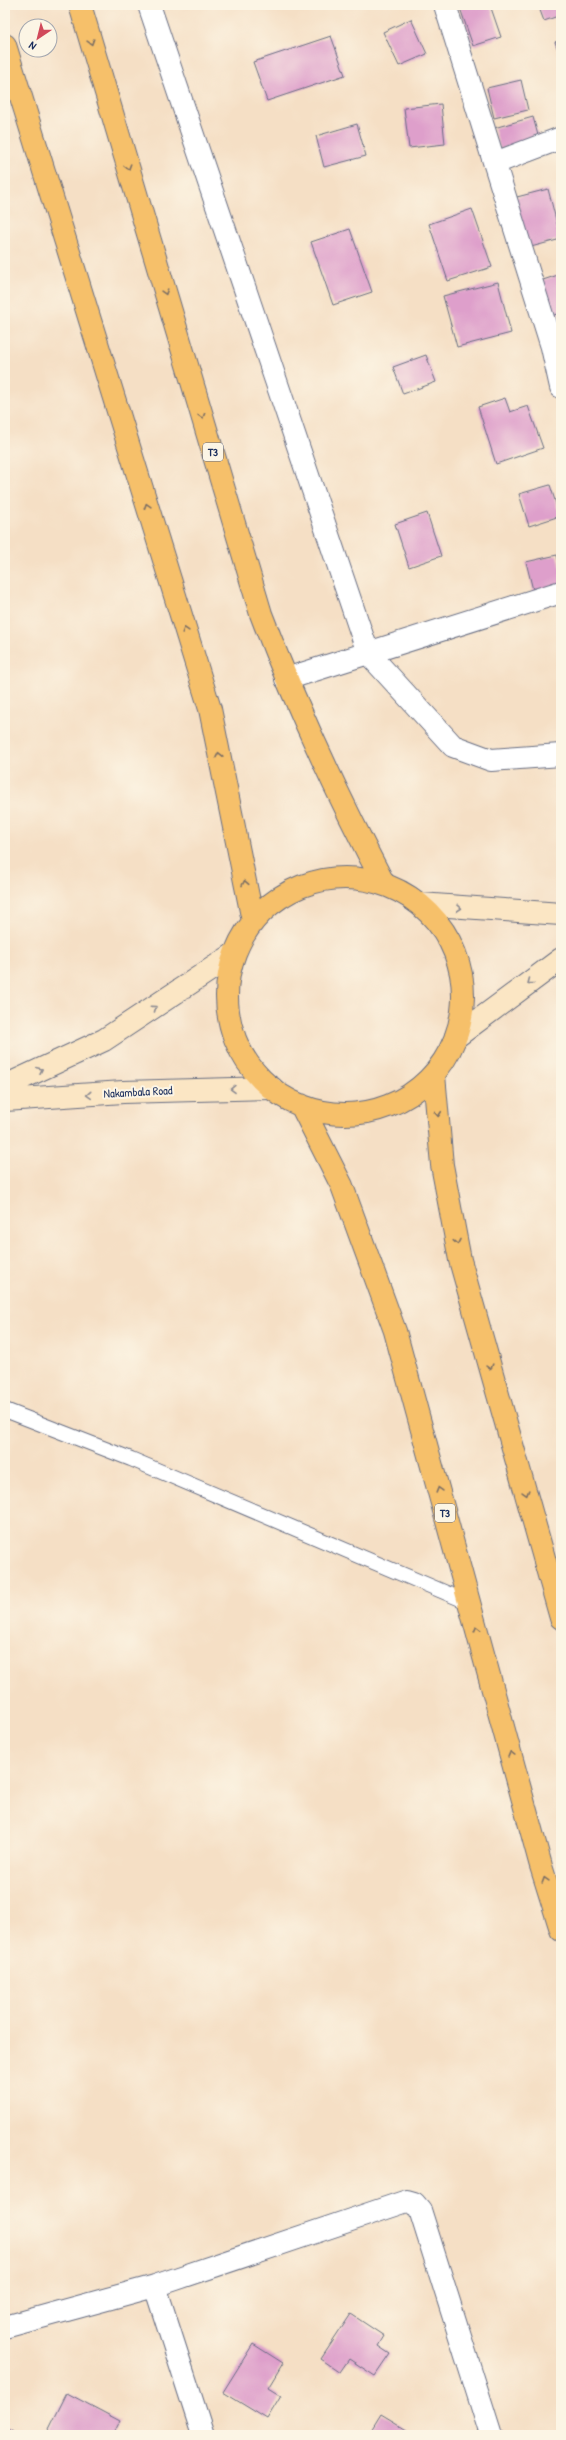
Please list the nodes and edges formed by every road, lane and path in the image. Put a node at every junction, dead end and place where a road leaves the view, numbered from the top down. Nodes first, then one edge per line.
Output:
1 (80, 5) edge
2 (149, 5) edge
3 (445, 5) edge
4 (5, 45) edge
5 (561, 138) edge
6 (495, 163) junction
7 (556, 345) edge
8 (561, 386) edge
9 (561, 592) edge
10 (368, 653) junction
11 (286, 679) junction
12 (561, 755) edge
13 (384, 884) junction
14 (420, 904) junction
15 (561, 914) edge
16 (253, 921) junction
17 (234, 954) junction
18 (561, 959) edge
19 (456, 1037) junction
20 (434, 1075) junction
21 (5, 1086) edge
22 (272, 1088) junction
23 (5, 1100) edge
24 (301, 1105) junction
25 (5, 1410) edge
26 (470, 1603) junction
27 (561, 1618) edge
28 (561, 1930) edge
29 (155, 2286) junction
30 (5, 2327) edge
31 (203, 2435) edge
32 (491, 2435) edge

1 -> 11 highway, T3
2 - 10 street
3 - 6 street
16 -> 4 highway
5 - 6 street
6 - 7 street
7 - 8 street
9 - 10 street
10 - 11 street
10 - 12 street
11 - 13 highway, T3
13 - 14 highway
13 - 16 highway
14 -> 15 main road
14 - 19 highway
16 - 17 highway
21 -> 17 main road
17 - 22 highway
18 -> 19 main road
19 - 20 highway
20 - 24 highway
20 -> 27 highway
22 -> 23 main road, Nakambala Road
22 - 24 highway
26 -> 24 highway, T3
25 - 26 lane
28 -> 26 highway, T3
29 - 30 street
29 - 31 street
29 - 32 street

